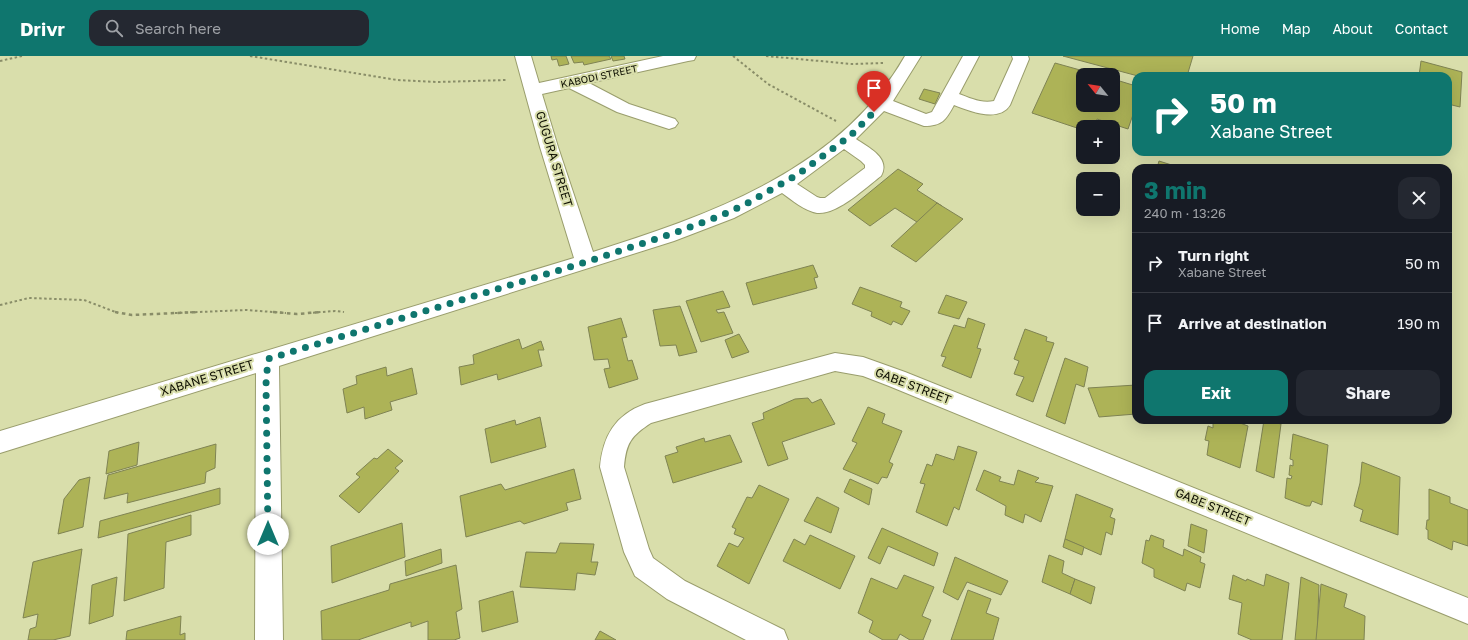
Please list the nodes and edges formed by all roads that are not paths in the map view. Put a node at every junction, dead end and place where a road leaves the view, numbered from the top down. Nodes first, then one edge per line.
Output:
1 (523, 56) edge
2 (688, 56) edge
3 (972, 56) edge
4 (1020, 56) edge
5 (911, 59) edge
6 (573, 81) junction
7 (532, 85) junction
8 (949, 97) junction
9 (881, 103) junction
10 (669, 123) dead end
11 (849, 136) junction
12 (783, 184) junction
13 (586, 262) junction
14 (268, 359) junction
15 (0, 442) edge
16 (1468, 611) edge
17 (269, 640) edge
18 (774, 640) edge

1 - 7 street, GUGURA STREET
2 - 6 street, KABODI STREET
3 - 8 street
4 - 8 street
5 - 9 street, XABANE STREET
6 - 7 street, KABODI STREET
6 - 10 street
7 - 13 street, GUGURA STREET
8 - 9 street
9 - 11 street, XABANE STREET
11 - 12 street, XABANE STREET
11 - 12 street
12 - 13 street, XABANE STREET
13 - 14 street, XABANE STREET
14 - 15 street, XABANE STREET
14 - 17 street
16 - 18 street, GABE STREET

